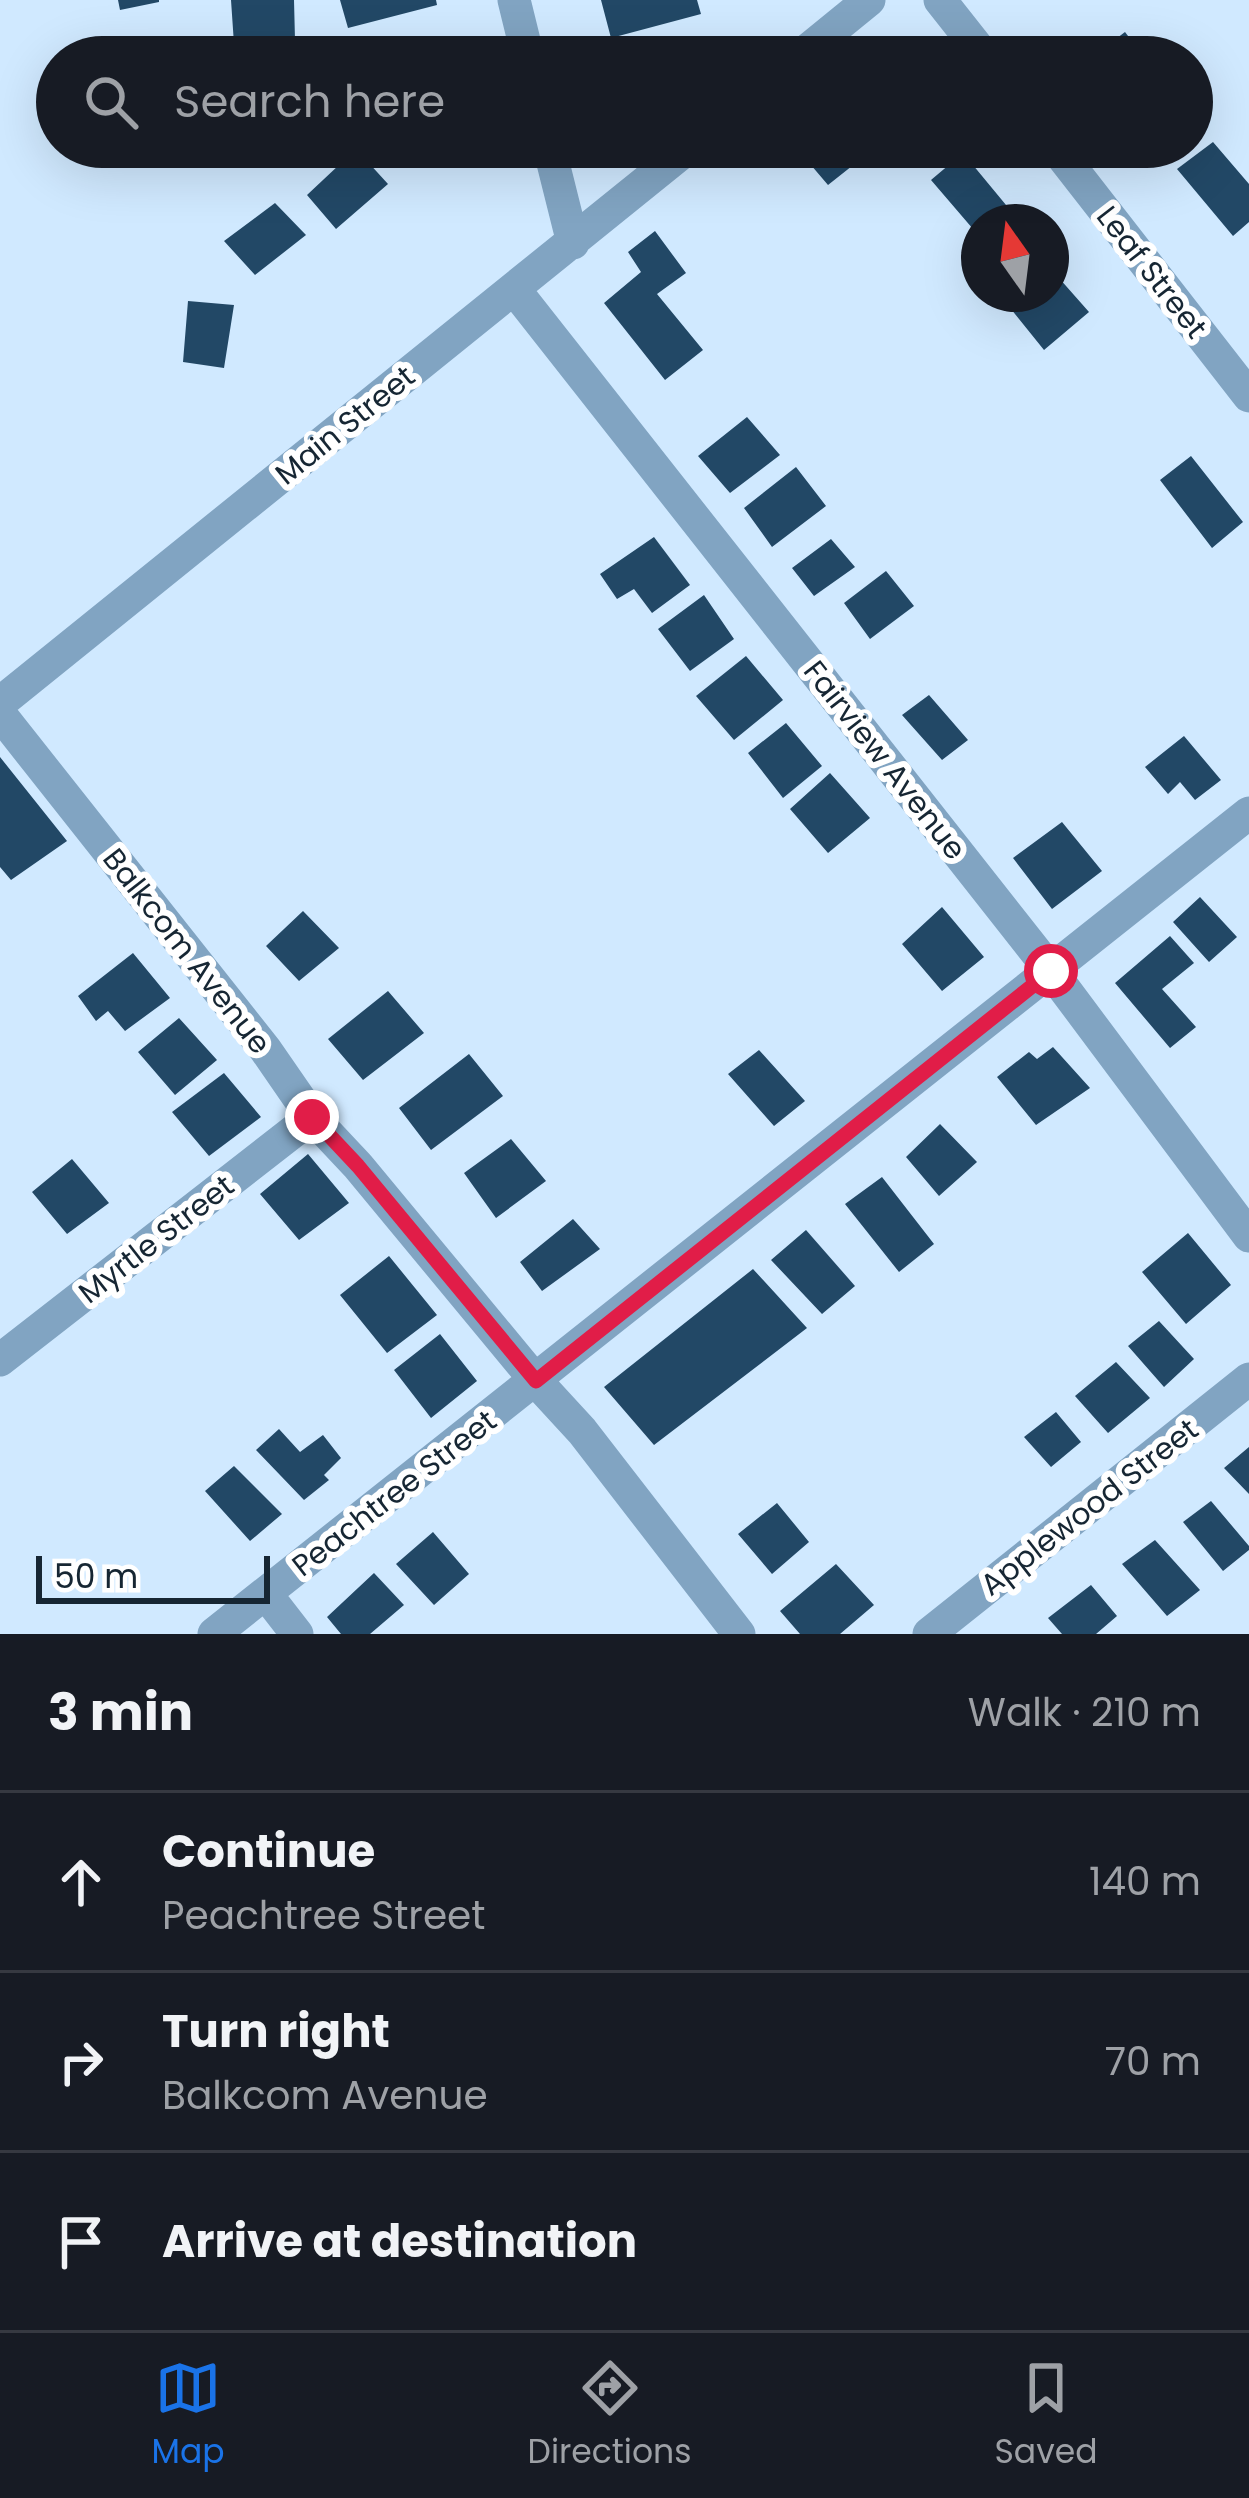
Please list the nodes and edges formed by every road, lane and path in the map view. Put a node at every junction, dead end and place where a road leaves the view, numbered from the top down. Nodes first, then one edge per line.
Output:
1 (514, 0) edge
2 (869, 0) edge
3 (940, 0) edge
4 (522, 36) edge
5 (825, 36) edge
6 (968, 36) edge
7 (554, 168) edge
8 (663, 168) edge
9 (1071, 168) edge
10 (572, 243) junction
11 (514, 289) junction
12 (1249, 396) edge
13 (0, 704) edge
14 (0, 713) edge
15 (1249, 813) edge
16 (1051, 971) junction
17 (312, 1117) junction
18 (1249, 1235) edge
19 (0, 1360) edge
20 (1249, 1379) edge
21 (536, 1381) junction
22 (266, 1594) junction
23 (214, 1634) edge
24 (297, 1634) edge
25 (740, 1634) edge
26 (928, 1634) edge

1 - 4 street
2 - 5 street
3 - 6 street
7 - 10 street
8 - 10 street, Main Street
9 - 12 street, Leaf Street
10 - 11 street, Main Street
11 - 13 street, Main Street
11 - 16 street, Fairview Avenue
14 - 17 street, Balkcom Avenue
15 - 16 street, Peachtree Street
16 - 18 street, Fairview Avenue
16 - 21 street, Peachtree Street
17 - 19 street, Myrtle Street
17 - 21 street, Balkcom Avenue
20 - 26 street, Applewood Street
21 - 22 street, Peachtree Street
21 - 25 street, Balkcom Avenue
22 - 23 street, Peachtree Street
22 - 24 street

